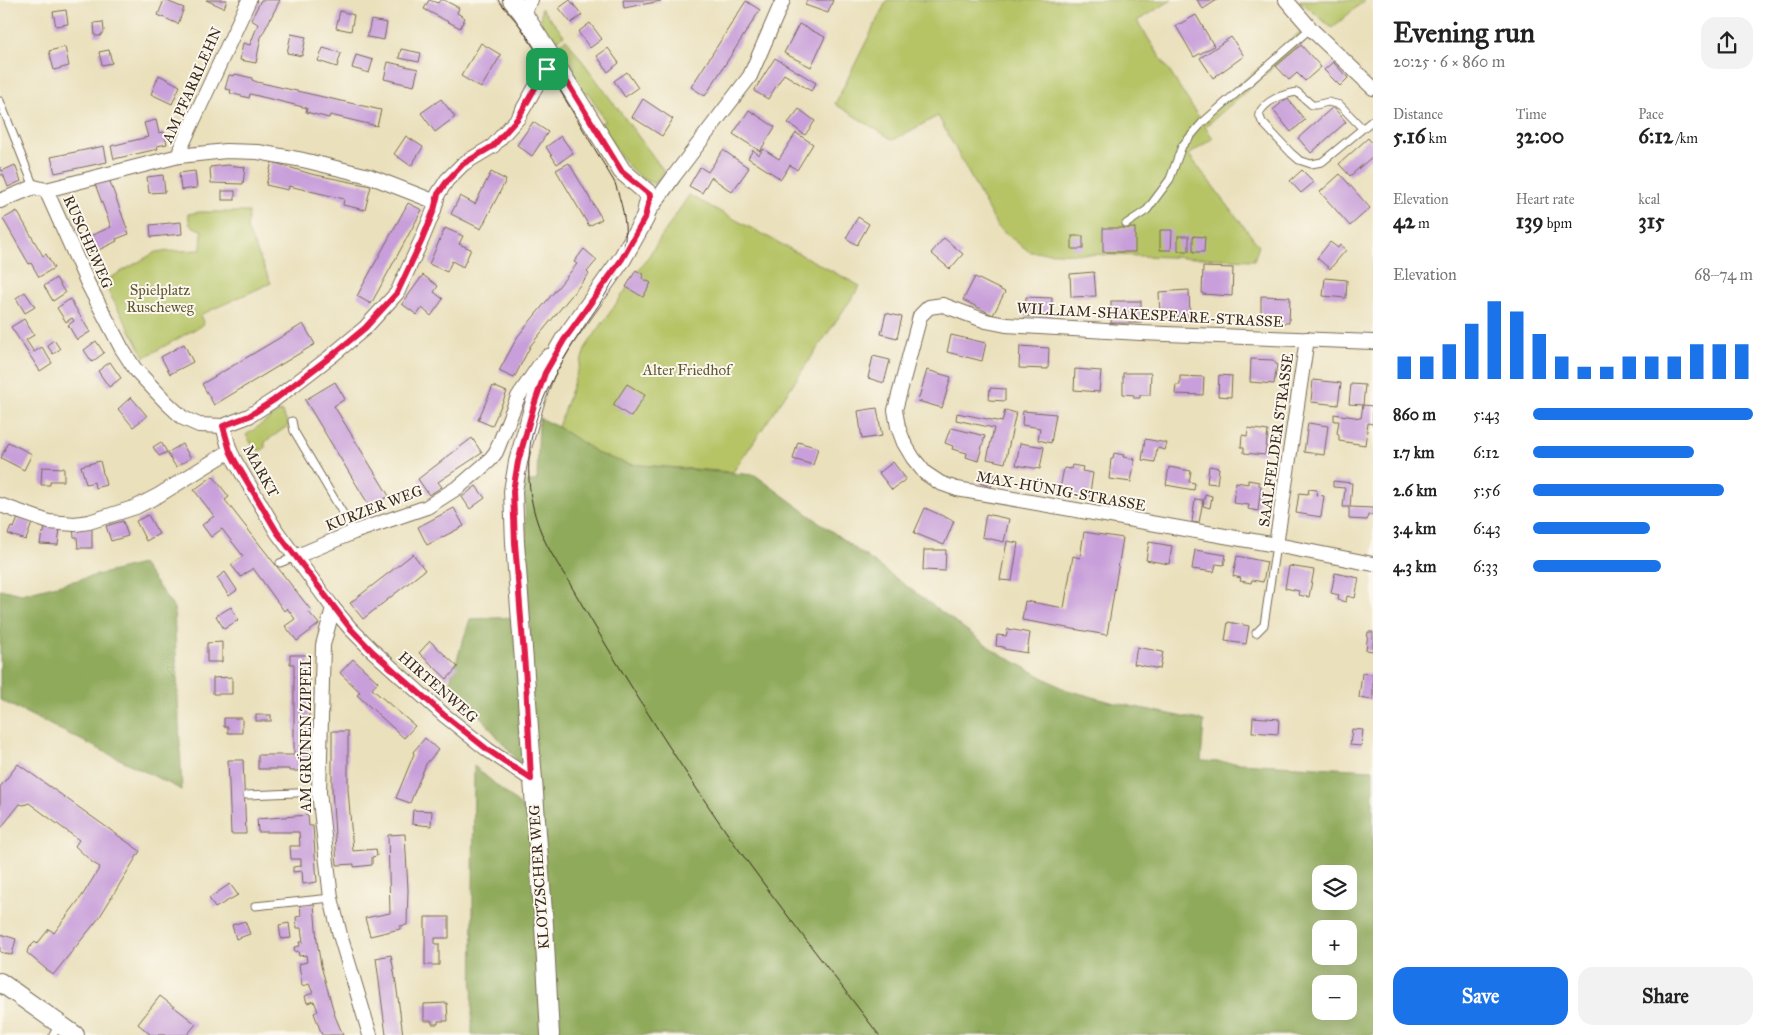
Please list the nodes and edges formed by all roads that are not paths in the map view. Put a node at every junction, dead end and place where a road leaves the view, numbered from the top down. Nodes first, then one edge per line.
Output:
1 (249, 0) edge
2 (783, 0) edge
3 (1286, 0) edge
4 (522, 4) edge
5 (1311, 28) junction
6 (554, 61) junction
7 (1373, 88) edge
8 (0, 101) edge
9 (1373, 120) edge
10 (1362, 128) junction
11 (179, 156) junction
12 (40, 188) junction
13 (0, 201) edge
14 (436, 202) junction
15 (645, 218) junction
16 (1126, 224) dead end
17 (928, 307) joint
18 (1307, 339) junction
19 (564, 340) junction
20 (1373, 342) edge
21 (292, 421) dead end
22 (223, 426) junction
23 (230, 451) junction
24 (0, 505) edge
25 (354, 532) junction
26 (1276, 545) junction
27 (295, 557) junction
28 (280, 563) dead end
29 (1373, 564) edge
30 (333, 608) junction
31 (1256, 632) dead end
32 (531, 779) junction
33 (319, 792) junction
34 (247, 795) dead end
35 (331, 898) junction
36 (255, 906) dead end
37 (0, 982) edge
38 (56, 1030) edge
39 (75, 1035) edge
40 (370, 1035) edge
41 (550, 1035) edge

1 - 11 street, AM PFARRLEHN
2 - 15 street
3 - 5 street
4 - 6 street
5 - 7 street
5 - 16 lane
6 - 14 street
6 - 15 street
8 - 12 lane, RUSCHEWEG
9 - 10 lane
10 - 10 lane
11 - 12 street
11 - 14 street
12 - 13 street
12 - 22 street, RUSCHEWEG
14 - 22 street
15 - 19 street, KLOTZSCHER WEG
17 - 18 street, WILLIAM-SHAKESPEARE-STRASSE
17 - 26 street, MAX-HÜNIG-STRASSE
18 - 20 street, WILLIAM-SHAKESPEARE-STRASSE
18 - 26 street, SAALFELDER STRASSE
19 - 25 street, KURZER WEG
19 - 32 street, KLOTZSCHER WEG
21 - 25 lane
22 - 23 street, MARKT
23 - 24 street
23 - 27 street, MARKT
25 - 27 street, KURZER WEG
26 - 29 street, MAX-HÜNIG-STRASSE
26 - 31 lane
27 - 28 lane
27 - 30 street, MARKT
30 - 32 street, HIRTENWEG
30 - 33 street, AM GRÜNEN ZIPFEL
32 - 41 street, KLOTZSCHER WEG
33 - 34 lane
33 - 35 street, AM GRÜNEN ZIPFEL
35 - 36 lane
35 - 40 street, AM GRÜNEN ZIPFEL
37 - 38 street
38 - 39 street

